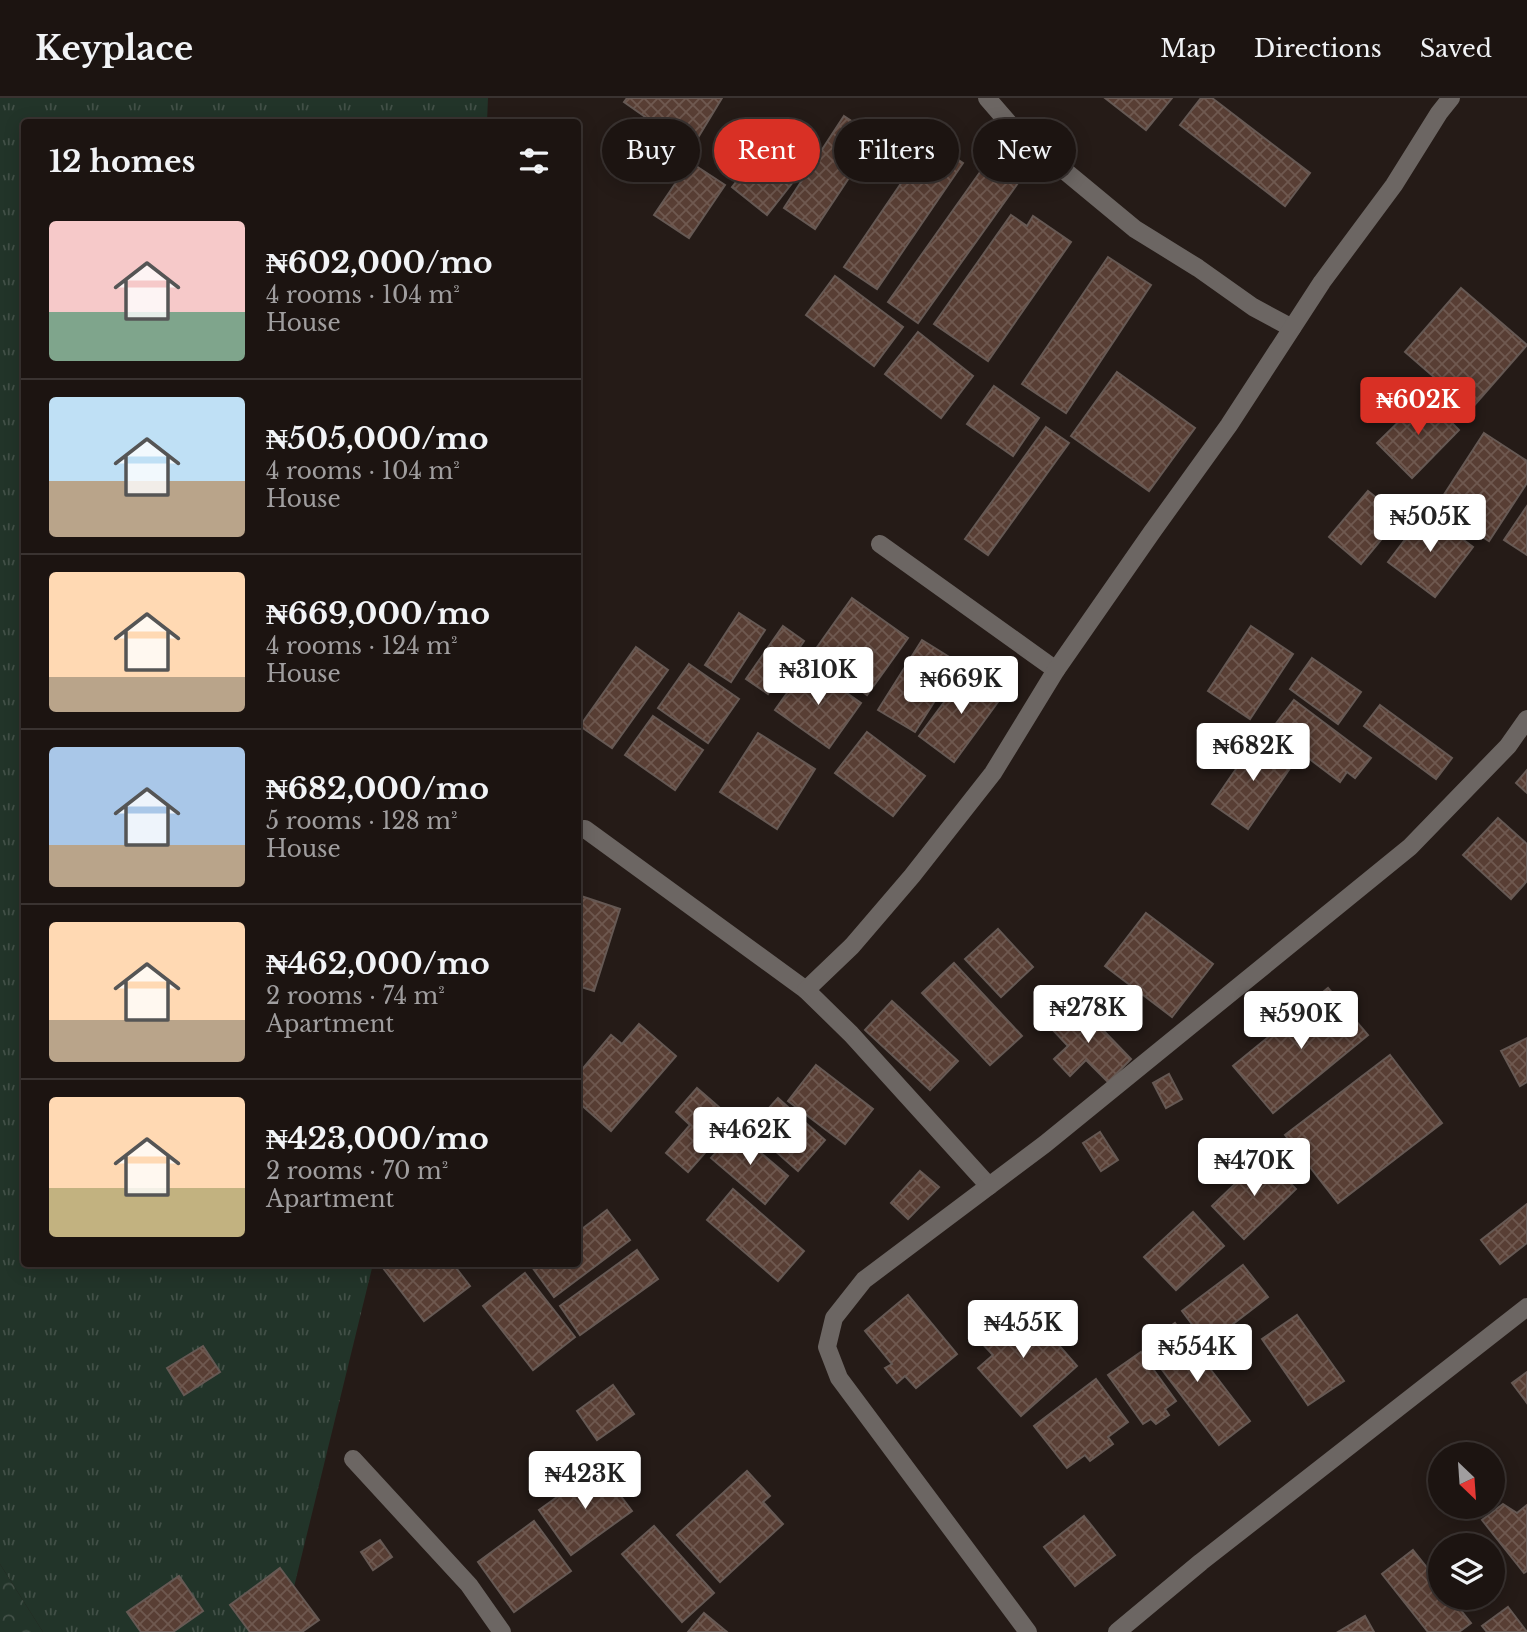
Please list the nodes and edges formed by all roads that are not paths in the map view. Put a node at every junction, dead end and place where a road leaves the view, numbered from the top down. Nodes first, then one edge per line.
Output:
1 (987, 98) edge
2 (1451, 98) edge
3 (1292, 328) junction
4 (880, 544) dead end
5 (1056, 670) junction
6 (1527, 719) edge
7 (585, 829) dead end
8 (806, 990) junction
9 (989, 1186) junction
10 (1527, 1307) edge
11 (353, 1459) dead end
12 (502, 1632) edge
13 (1028, 1632) edge
14 (1117, 1632) edge

1 - 3 street
2 - 3 street
3 - 5 street
4 - 5 street
5 - 8 street
6 - 9 street
7 - 8 street
8 - 9 street
9 - 13 street
10 - 14 street
11 - 12 street

